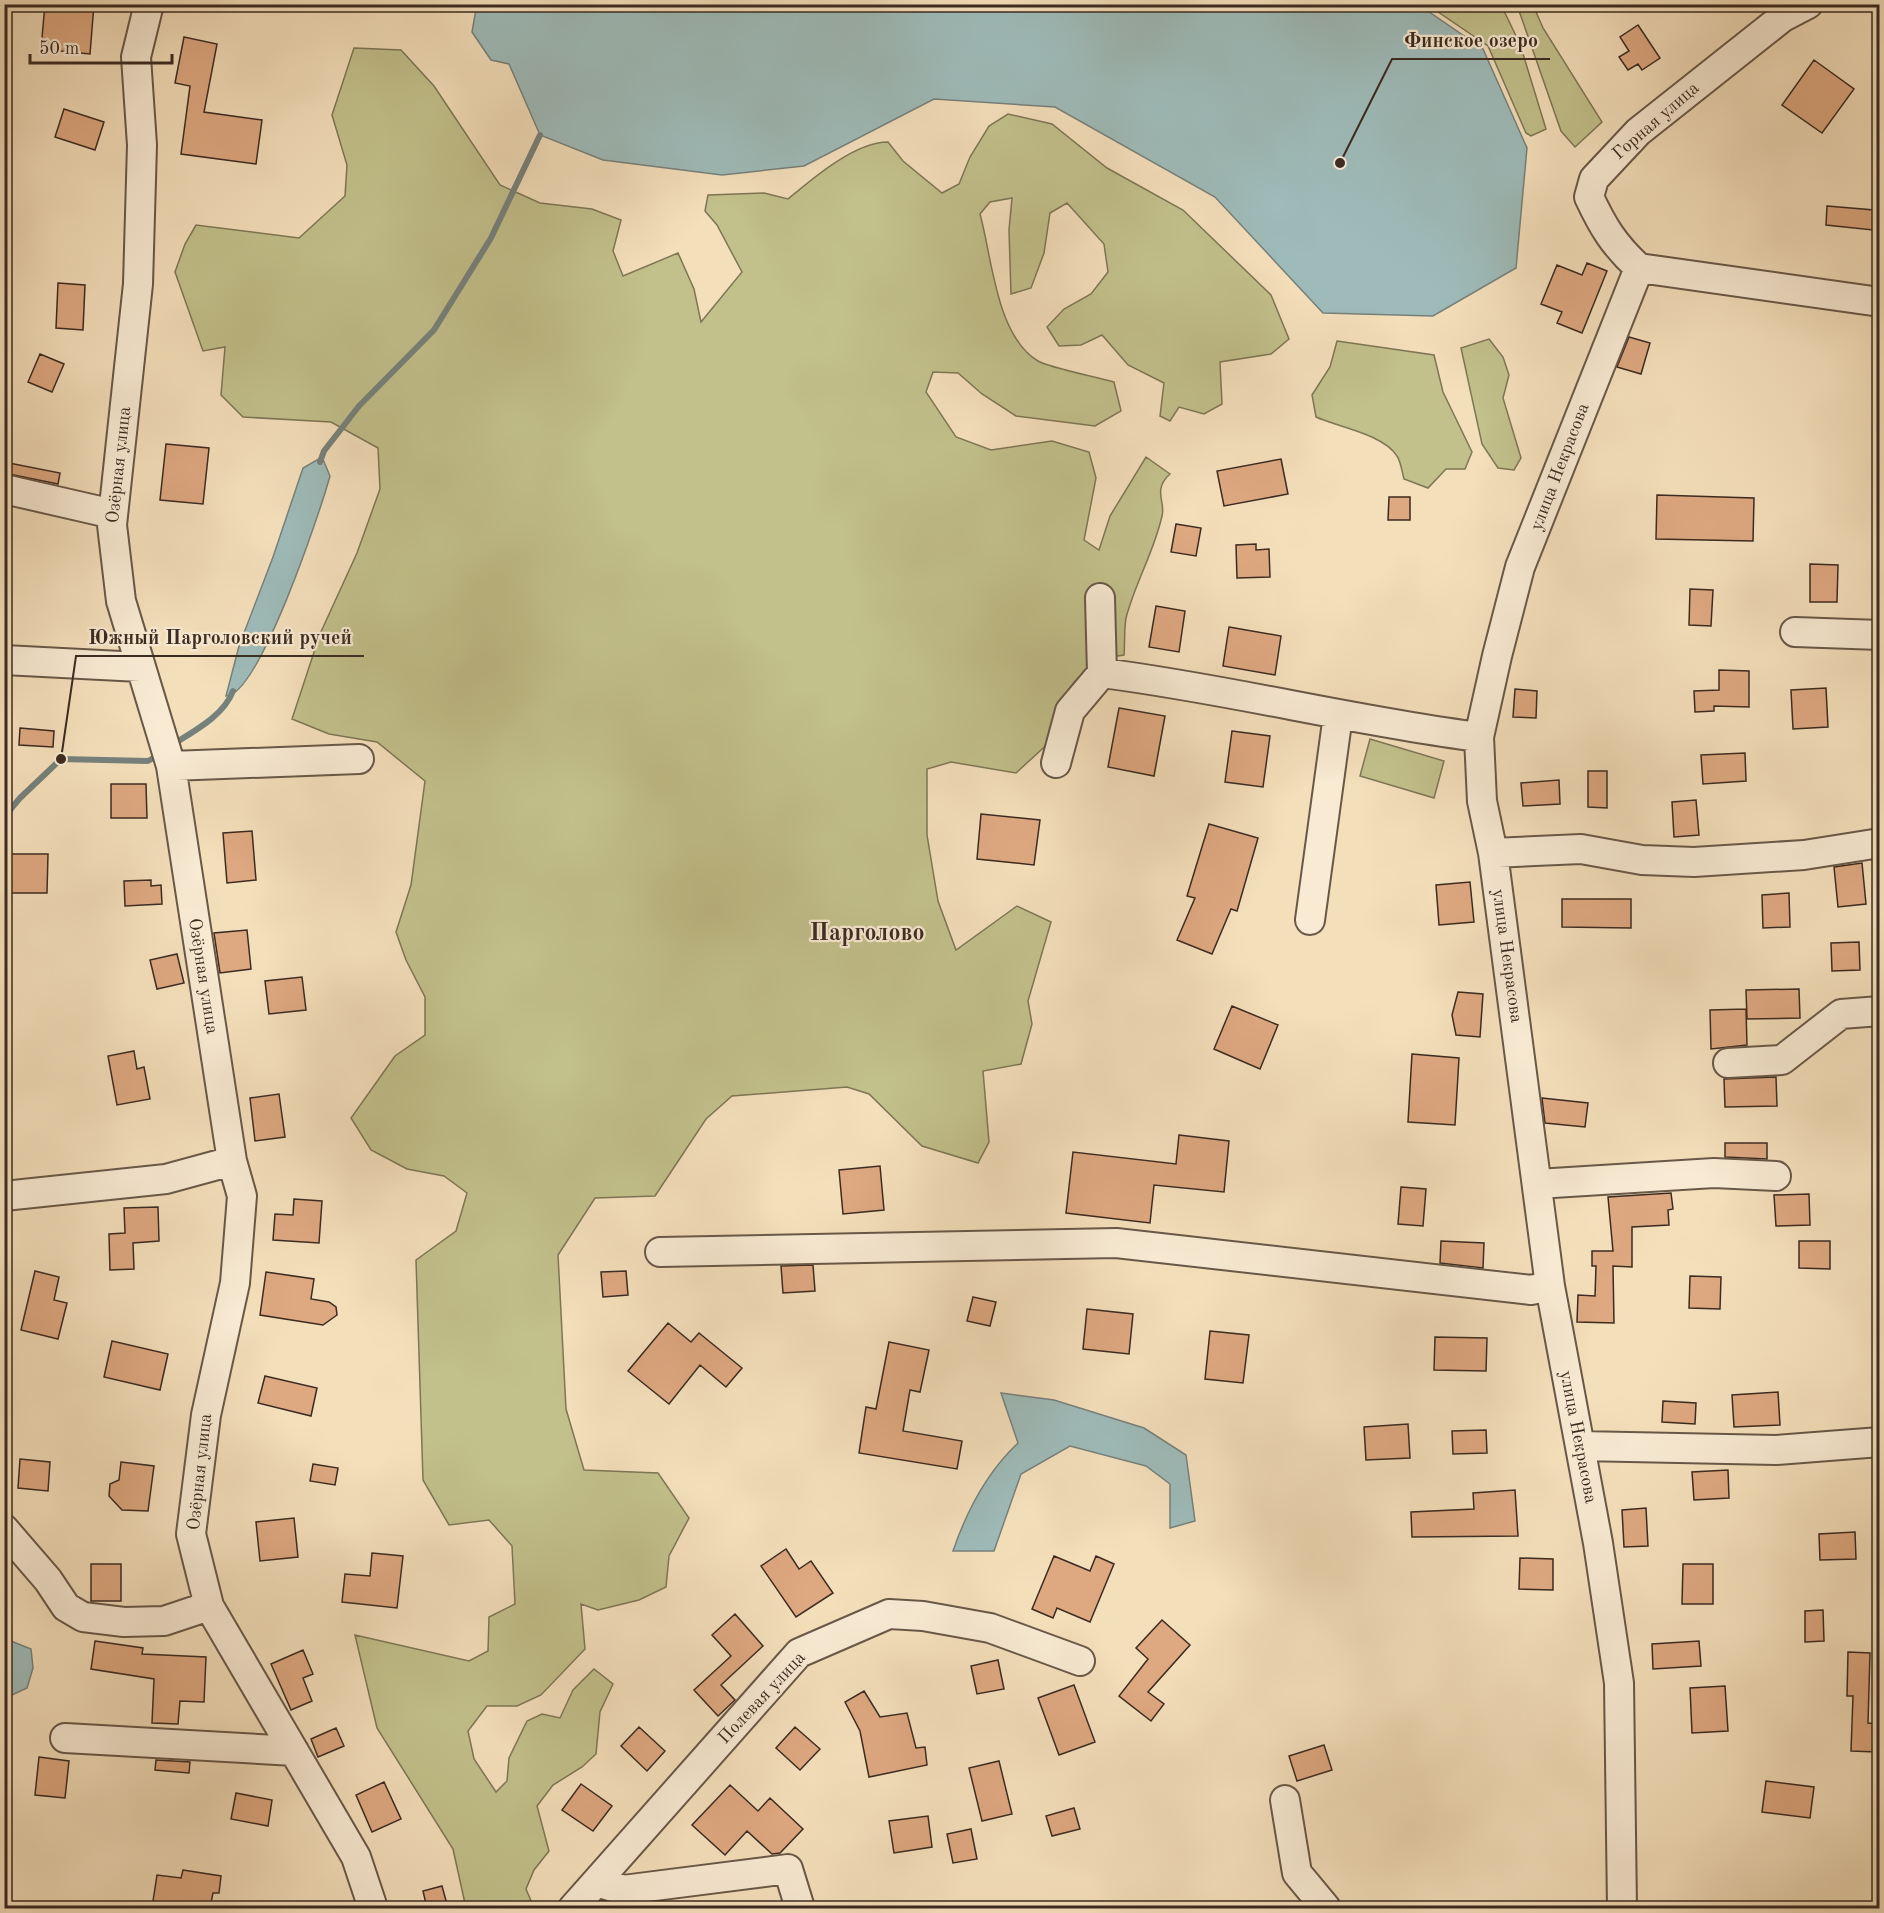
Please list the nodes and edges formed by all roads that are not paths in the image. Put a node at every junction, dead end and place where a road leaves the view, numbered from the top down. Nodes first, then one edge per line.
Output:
1 (149, 4) edge
2 (1808, 4) edge
3 (1639, 267) junction
4 (1880, 302) edge
5 (4, 489) edge
6 (113, 513) junction
7 (1100, 598) dead end
8 (1795, 632) dead end
9 (1880, 635) edge
10 (4, 660) edge
11 (140, 667) junction
12 (1102, 673) junction
13 (1338, 715) junction
14 (1479, 737) junction
15 (359, 759) dead end
16 (1056, 763) dead end
17 (171, 766) junction
18 (1880, 843) edge
19 (1493, 853) junction
20 (1310, 920) dead end
21 (1880, 1011) edge
22 (1728, 1063) dead end
23 (232, 1161) junction
24 (1776, 1176) dead end
25 (1537, 1184) junction
26 (4, 1196) edge
27 (660, 1252) dead end
28 (1550, 1286) junction
29 (1880, 1442) edge
30 (1580, 1446) junction
31 (4, 1529) edge
32 (209, 1606) junction
33 (1080, 1661) dead end
34 (65, 1738) dead end
35 (294, 1751) junction
36 (1285, 1800) dead end
37 (597, 1882) junction
38 (373, 1908) edge
39 (573, 1908) edge
40 (800, 1908) edge
41 (1326, 1908) edge
42 (1622, 1908) edge

1 - 6 street, Озёрная улица
2 - 3 street, Горная улица
3 - 4 street
3 - 14 street, улица Некрасова
5 - 6 street
6 - 11 street, Озёрная улица
7 - 12 street
8 - 9 street
10 - 11 street
11 - 17 street, Озёрная улица
12 - 13 street
12 - 16 street
13 - 14 street
13 - 20 street
14 - 19 street, улица Некрасова
15 - 17 street
17 - 23 street, Озёрная улица
18 - 19 street
19 - 25 street, улица Некрасова
21 - 22 street
23 - 26 street
23 - 32 street, Озёрная улица
24 - 25 street
25 - 28 street, улица Некрасова
27 - 28 street
28 - 30 street, улица Некрасова
29 - 30 street
30 - 42 street, улица Некрасова
31 - 32 street
32 - 35 street, Озёрная улица
33 - 37 street, Полевая улица
34 - 35 street
35 - 38 street, Озёрная улица
36 - 41 street
37 - 39 street, Полевая улица
37 - 40 street

